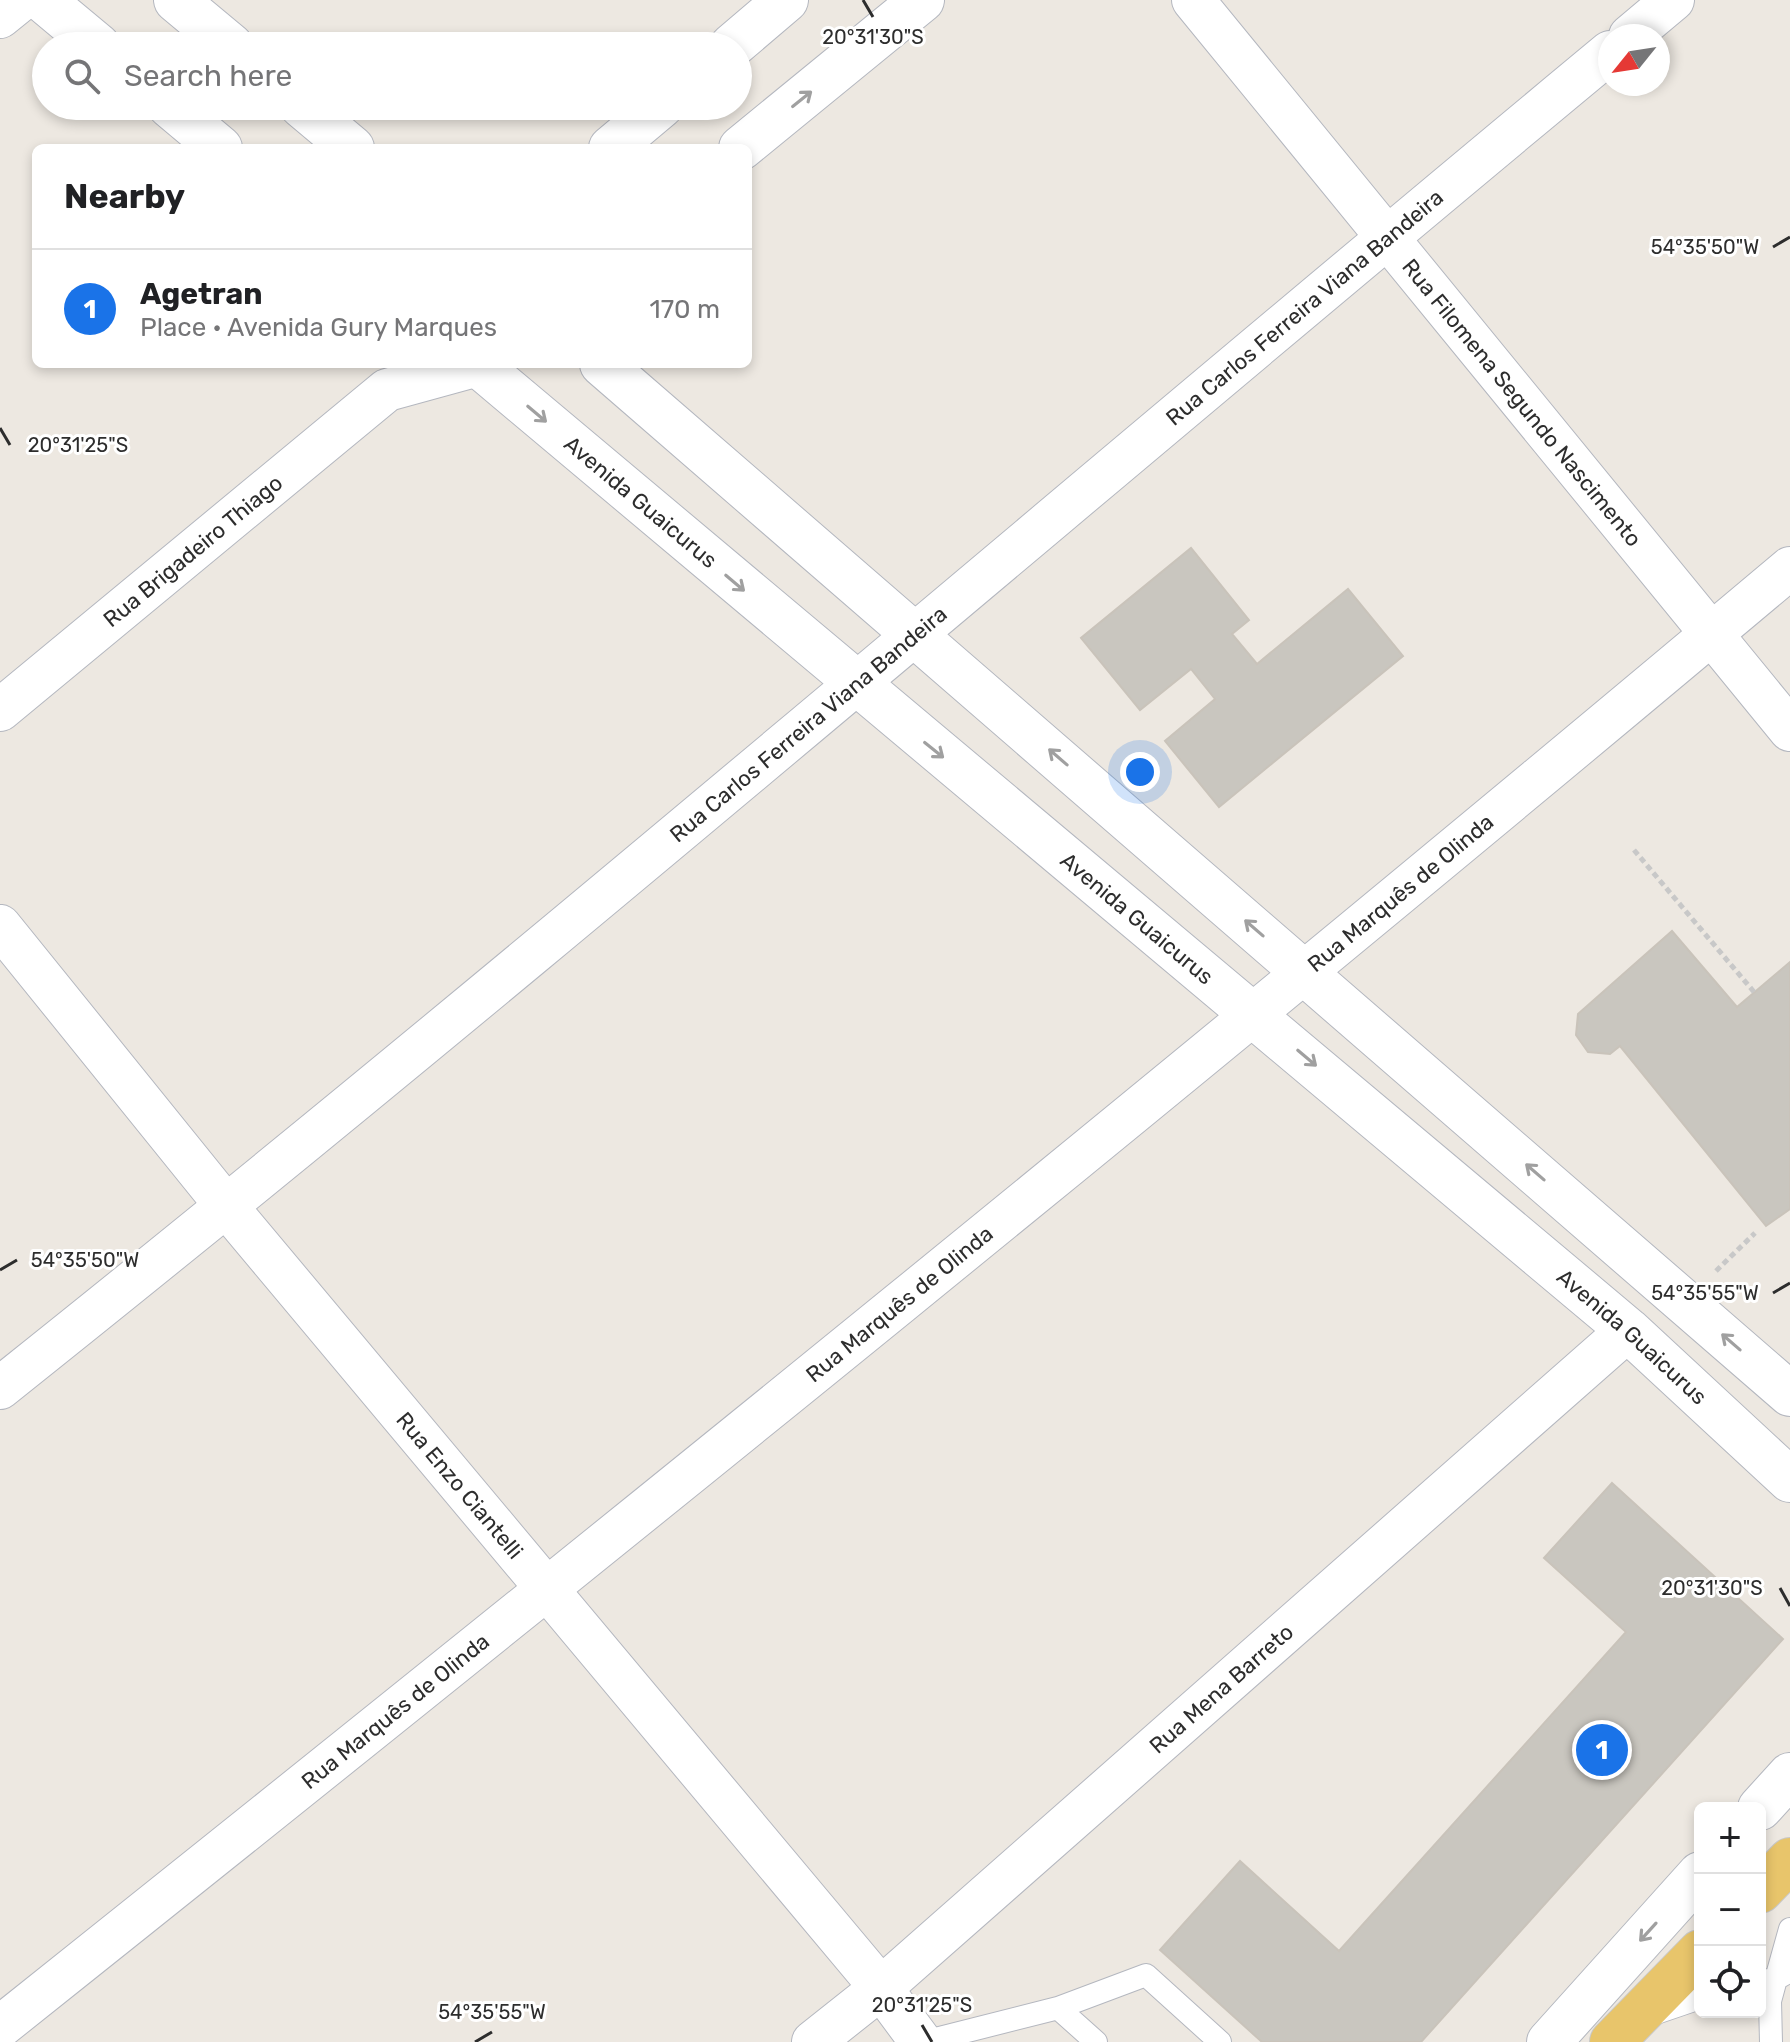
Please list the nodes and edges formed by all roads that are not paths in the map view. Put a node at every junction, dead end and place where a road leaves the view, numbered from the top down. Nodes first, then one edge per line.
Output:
1 (21, 0) edge
2 (43, 0) edge
3 (176, 0) edge
4 (786, 0) edge
5 (922, 0) edge
6 (1193, 0) edge
7 (1673, 0) edge
8 (0, 17) edge
9 (1644, 24) edge
10 (81, 32) edge
11 (214, 32) edge
12 (748, 32) edge
13 (1598, 62) edge
14 (187, 120) edge
15 (319, 120) edge
16 (644, 120) edge
17 (215, 144) edge
18 (347, 144) edge
19 (616, 144) edge
20 (746, 144) edge
21 (1387, 237) junction
22 (452, 368) edge
23 (483, 368) edge
24 (607, 368) edge
25 (392, 377) edge
26 (1790, 568) edge
27 (918, 634) junction
28 (1711, 634) junction
29 (856, 685) junction
30 (0, 710) edge
31 (1790, 730) edge
32 (0, 926) edge
33 (1307, 973) junction
34 (1256, 1015) junction
35 (227, 1207) junction
36 (1628, 1330) junction
37 (0, 1388) edge
38 (1790, 1394) edge
39 (1790, 1480) edge
40 (546, 1592) junction
41 (1790, 1775) edge
42 (1765, 1802) edge
43 (1790, 1860) edge
44 (1694, 1881) edge
45 (1766, 1885) edge
46 (1790, 1929) edge
47 (1694, 1958) edge
48 (1775, 1978) edge
49 (881, 1988) junction
50 (1694, 2001) edge
51 (1058, 2008) junction
52 (0, 2027) edge
53 (1620, 2033) edge
54 (813, 2042) edge
55 (840, 2042) edge
56 (923, 2042) edge
57 (1096, 2042) edge
58 (1220, 2042) edge
59 (1549, 2042) edge
60 (1771, 2042) edge

1 - 8 street
2 - 10 main road
3 - 11 main road
4 - 12 main road
20 -> 5 main road
6 - 21 street, Rua Filomena Segundo Nascimento
7 - 9 street
13 - 21 street, Rua Carlos Ferreira Viana Bandeira
14 - 17 main road
15 - 18 main road
16 - 19 main road
21 - 27 street, Rua Carlos Ferreira Viana Bandeira
21 - 28 street, Rua Filomena Segundo Nascimento
22 - 25 street, Rua Brigadeiro Thiago
23 -> 29 main road, Avenida Guaicurus
24 - 27 main road
25 - 30 street, Rua Brigadeiro Thiago
26 - 28 street, Rua Marquês de Olinda
27 - 29 street, Rua Carlos Ferreira Viana Bandeira
33 -> 27 main road
28 - 31 street, Rua Filomena Segundo Nascimento
28 - 33 street, Rua Marquês de Olinda
29 -> 34 main road, Avenida Guaicurus
29 - 35 street, Rua Carlos Ferreira Viana Bandeira
32 - 35 street, Rua Enzo Ciantelli
33 - 34 street, Rua Marquês de Olinda
38 -> 33 main road
34 -> 36 main road, Avenida Guaicurus
34 - 40 street, Rua Marquês de Olinda
35 - 37 street, Rua Carlos Ferreira Viana Bandeira
35 - 40 street, Rua Enzo Ciantelli
36 - 39 main road, Avenida Guaicurus
36 - 49 street, Rua Mena Barreto
40 - 49 street, Rua Enzo Ciantelli
40 - 52 street, Rua Marquês de Olinda
41 - 42 main road
43 - 45 main road
44 -> 59 main road
46 - 48 lane
47 - 53 main road
48 - 60 lane
49 - 54 street, Rua Mena Barreto
49 - 55 street
49 - 56 street, Rua Enzo Ciantelli
50 - 53 lane
51 - 56 lane
51 - 57 lane
51 - 58 lane

